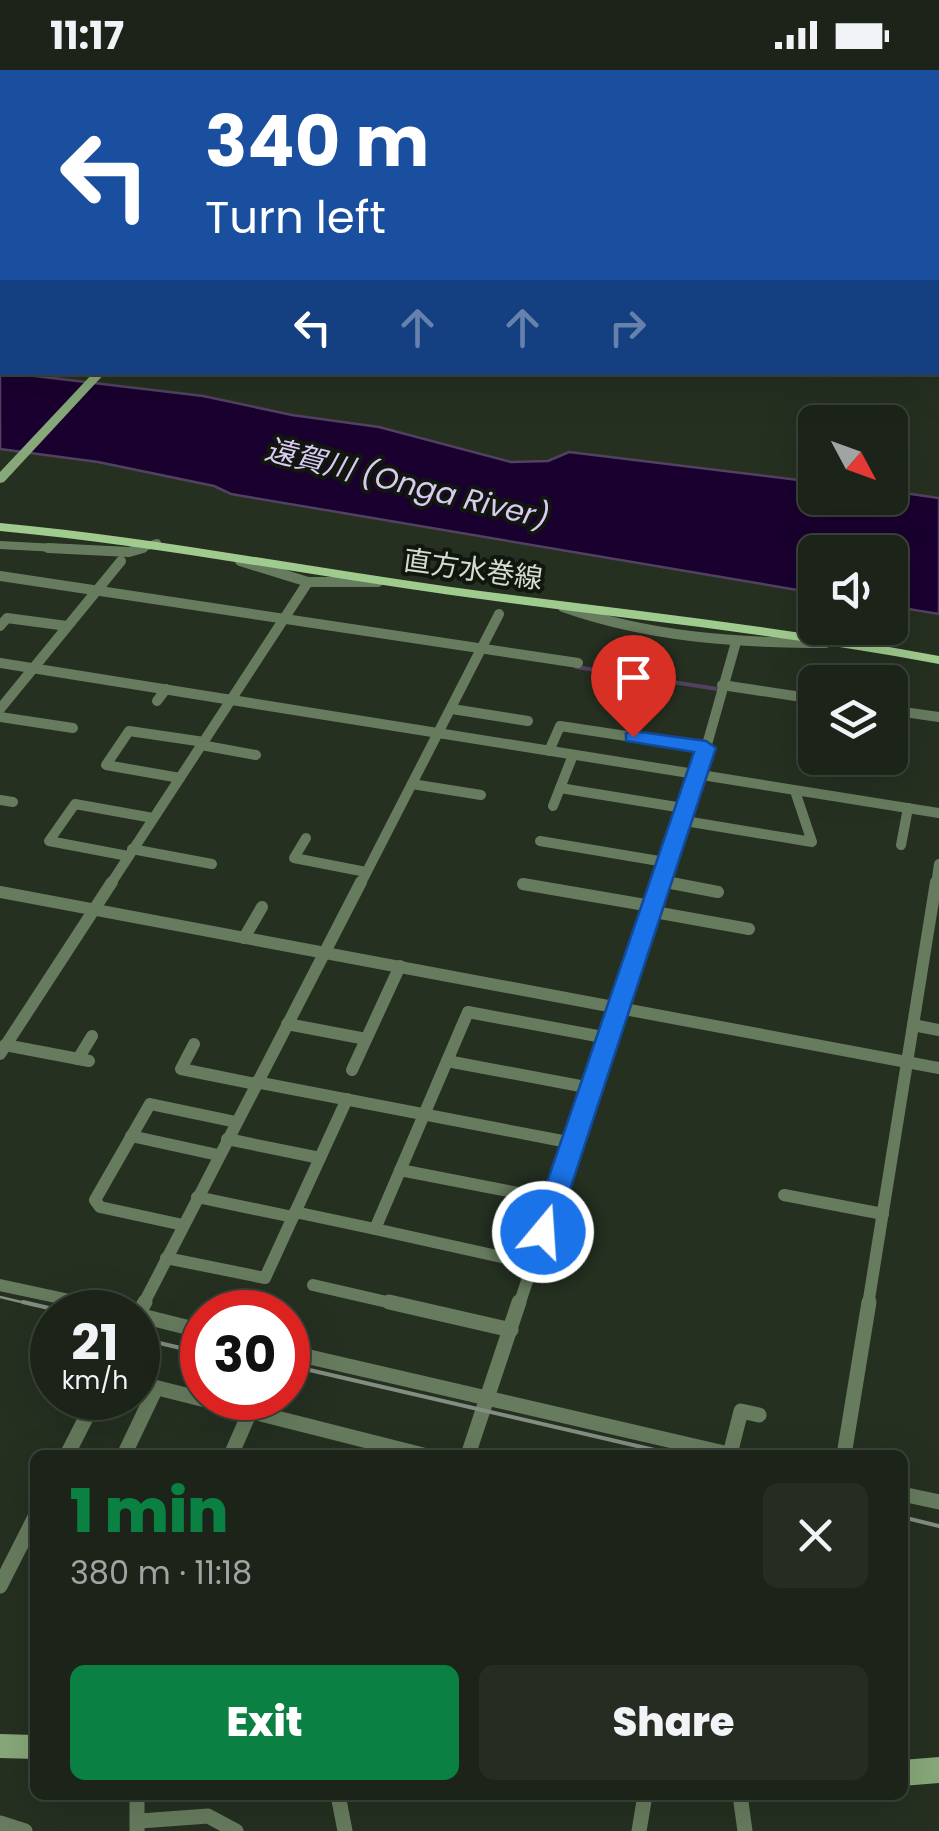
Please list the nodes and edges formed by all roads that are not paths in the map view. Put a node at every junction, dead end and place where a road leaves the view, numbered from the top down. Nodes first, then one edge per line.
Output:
1 (97, 375) edge
2 (0, 479) edge
3 (0, 526) edge
4 (157, 543) junction
5 (0, 545) edge
6 (221, 555) junction
7 (121, 561) dead end
8 (0, 576) edge
9 (308, 582) junction
10 (387, 582) junction
11 (95, 593) junction
12 (562, 607) junction
13 (499, 614) dead end
14 (284, 622) junction
15 (0, 626) edge
16 (67, 626) junction
17 (798, 634) edge
18 (736, 642) junction
19 (798, 642) edge
20 (869, 645) edge
21 (480, 651) junction
22 (939, 660) edge
23 (0, 663) edge
24 (578, 663) dead end
25 (35, 666) junction
26 (721, 688) junction
27 (166, 689) junction
28 (798, 697) edge
29 (233, 698) junction
30 (156, 701) dead end
31 (0, 709) edge
32 (452, 709) junction
33 (908, 713) edge
34 (0, 717) edge
35 (939, 717) edge
36 (528, 722) dead end
37 (73, 728) dead end
38 (440, 731) junction
39 (203, 744) junction
40 (706, 748) junction
41 (550, 749) junction
42 (256, 755) dead end
43 (573, 755) junction
44 (697, 772) junction
45 (180, 778) junction
46 (412, 784) junction
47 (560, 788) junction
48 (795, 791) junction
49 (481, 795) dead end
50 (0, 800) edge
51 (13, 802) dead end
52 (553, 806) dead end
53 (908, 808) junction
54 (939, 813) edge
55 (680, 814) junction
56 (153, 818) junction
57 (306, 838) dead end
58 (540, 842) dead end
59 (901, 845) dead end
60 (130, 853) junction
61 (665, 862) junction
62 (212, 863) dead end
63 (939, 864) edge
64 (366, 872) junction
65 (659, 881) junction
66 (523, 884) dead end
67 (0, 892) edge
68 (718, 892) dead end
69 (262, 907) dead end
70 (650, 908) junction
71 (94, 910) junction
72 (748, 929) dead end
73 (244, 938) junction
74 (325, 952) junction
75 (400, 966) junction
76 (618, 1007) junction
77 (287, 1024) junction
78 (913, 1025) junction
79 (0, 1028) edge
80 (939, 1030) edge
81 (14, 1032) junction
82 (92, 1036) dead end
83 (608, 1038) junction
84 (366, 1039) junction
85 (194, 1044) dead end
86 (3, 1049) edge
87 (447, 1060) junction
88 (907, 1062) junction
89 (939, 1068) edge
90 (352, 1070) dead end
91 (256, 1083) junction
92 (591, 1088) junction
93 (347, 1099) junction
94 (424, 1114) junction
95 (236, 1122) junction
96 (131, 1136) junction
97 (227, 1139) junction
98 (573, 1143) junction
99 (218, 1155) junction
100 (320, 1158) junction
101 (400, 1170) junction
102 (784, 1194) dead end
103 (197, 1196) junction
104 (554, 1200) junction
105 (883, 1214) junction
106 (294, 1215) junction
107 (183, 1224) junction
108 (375, 1229) junction
109 (166, 1258) junction
110 (532, 1264) junction
111 (0, 1284) edge
112 (313, 1285) dead end
113 (150, 1290) edge
114 (30, 1291) edge
115 (511, 1330) junction
116 (310, 1357) edge
117 (488, 1398) junction
118 (759, 1414) dead end
119 (85, 1420) edge
120 (141, 1420) edge
121 (246, 1420) edge
122 (307, 1420) edge
123 (70, 1450) edge
124 (126, 1450) edge
125 (233, 1450) edge
126 (407, 1450) edge
127 (470, 1450) edge
128 (711, 1450) edge
129 (733, 1450) edge
130 (845, 1450) edge
131 (908, 1495) edge
132 (939, 1502) edge
133 (30, 1528) edge
134 (0, 1586) edge
135 (0, 1746) edge
136 (30, 1747) edge
137 (939, 1770) edge
138 (908, 1773) edge
139 (137, 1800) edge
140 (339, 1800) edge
141 (644, 1800) edge
142 (741, 1800) edge
143 (0, 1823) edge
144 (138, 1826) edge
145 (749, 1826) edge
146 (25, 1831) edge
147 (236, 1831) edge
148 (345, 1831) edge
149 (638, 1831) edge

1 - 2 street
3 - 4 main road, 直方水巻線
4 - 5 street
4 - 6 main road, 直方水巻線
6 - 9 street
6 - 10 main road, 直方水巻線
7 - 11 street
8 - 11 street
9 - 10 street
9 - 14 street
10 - 12 main road, 直方水巻線
11 - 14 street
11 - 16 street
12 - 17 main road, 直方水巻線
12 - 18 street
13 - 21 street
14 - 21 street
14 - 29 street
15 - 16 street
16 - 25 street
18 - 19 street
18 - 26 street
20 - 22 main road, 直方水巻線
21 - 24 street
21 - 32 street
23 - 25 street
25 - 27 street
25 - 31 street
26 - 28 street
26 - 40 street
27 - 29 street
27 - 30 street
29 - 38 street
29 - 39 street
32 - 36 street
32 - 38 street
33 - 35 street
34 - 37 street
38 - 41 street
38 - 46 street
39 - 42 street
39 - 45 street
39 - 45 street
40 - 41 street
40 - 44 street
41 - 43 street
43 - 44 street
43 - 47 street
44 - 48 street
44 - 55 street
45 - 56 street
46 - 49 street
46 - 64 street
47 - 52 street
47 - 55 street
48 - 53 street
48 - 55 street
50 - 51 street
53 - 54 street
53 - 59 street
55 - 61 street
56 - 60 street
56 - 60 street
57 - 64 street
58 - 61 street
60 - 62 street
60 - 71 street
61 - 65 street
63 - 78 street
64 - 74 street
65 - 68 street
65 - 70 street
66 - 70 street
67 - 71 street
69 - 73 street
70 - 72 street
70 - 76 street
71 - 73 street
71 - 81 street
73 - 74 street
74 - 75 street
74 - 77 street
75 - 76 street
75 - 84 street
76 - 83 street
76 - 88 street
77 - 84 street
77 - 91 street
78 - 80 street
78 - 88 street
79 - 81 street
81 - 86 street
82 - 86 street
83 - 87 street
83 - 92 street
84 - 90 street
85 - 91 street
87 - 92 street
87 - 94 street
88 - 89 street
88 - 105 street
91 - 93 street
91 - 95 street
92 - 98 street
93 - 94 street
93 - 100 street
94 - 98 street
94 - 101 street
95 - 96 street
95 - 97 street
96 - 99 street
96 - 107 street
97 - 99 street
97 - 100 street
98 - 104 street
99 - 103 street
100 - 106 street
101 - 104 street
101 - 108 street
102 - 105 street
103 - 106 street
103 - 107 street
104 - 110 street
105 - 130 street
106 - 108 street
106 - 109 street
107 - 109 street
108 - 110 street
109 - 113 street
110 - 115 street
111 - 114 street
112 - 115 street
115 - 117 street
116 - 117 street
117 - 127 street
117 - 128 street
118 - 129 street
119 - 123 street
120 - 124 street
121 - 125 street
122 - 126 street
131 - 132 street
133 - 134 street
135 - 136 street
137 - 138 street
139 - 144 street
140 - 148 street
141 - 149 street
142 - 145 street
143 - 146 street
144 - 147 street

